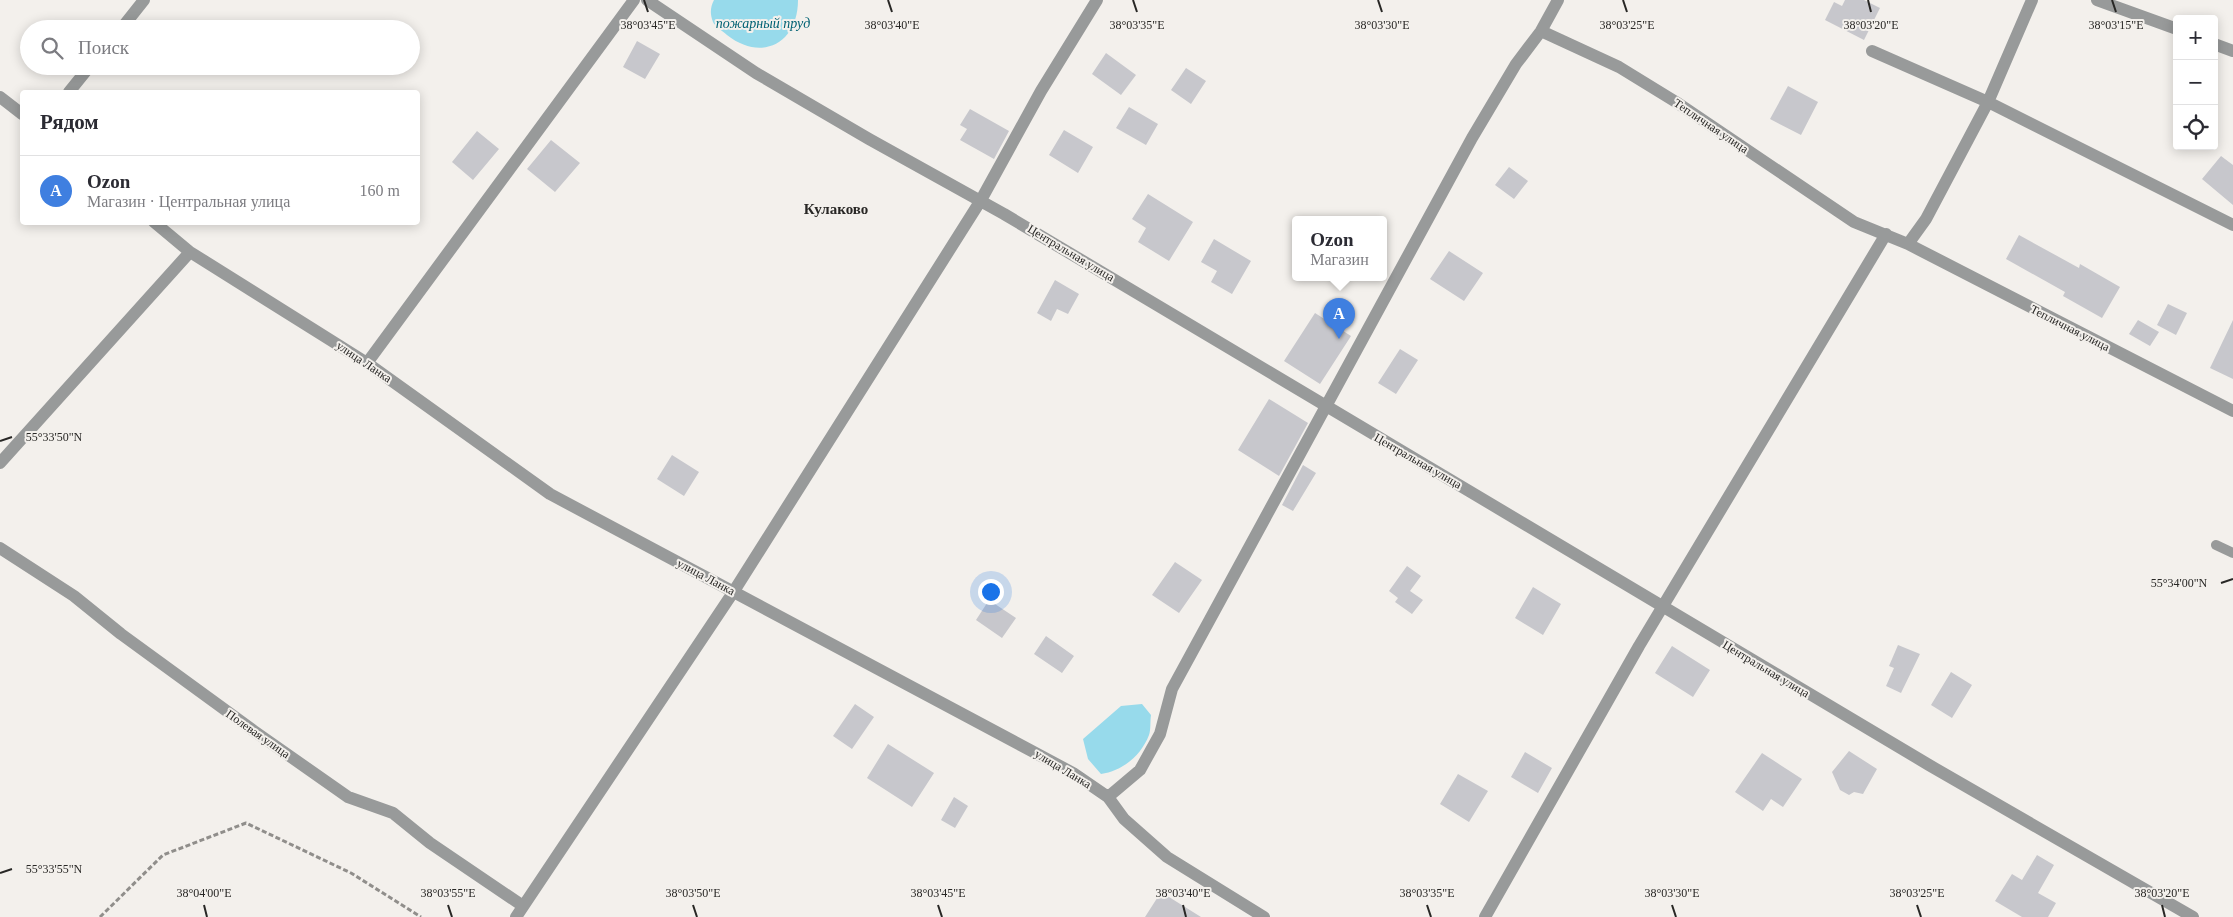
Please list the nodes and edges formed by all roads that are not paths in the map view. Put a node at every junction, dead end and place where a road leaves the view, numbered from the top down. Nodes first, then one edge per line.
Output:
1 (144, 0) edge
2 (634, 0) edge
3 (647, 0) edge
4 (1097, 0) edge
5 (1558, 0) edge
6 (2032, 0) edge
7 (2097, 0) edge
8 (128, 20) edge
9 (2173, 28) edge
10 (1541, 31) junction
11 (2218, 45) edge
12 (1872, 51) dead end
13 (2233, 51) edge
14 (83, 75) edge
15 (71, 90) edge
16 (0, 97) edge
17 (1988, 102) junction
18 (20, 112) edge
19 (981, 200) junction
20 (158, 225) edge
21 (2233, 225) edge
22 (1886, 234) junction
23 (1908, 244) junction
24 (190, 252) junction
25 (367, 363) junction
26 (1325, 406) junction
27 (2233, 411) edge
28 (0, 463) edge
29 (2216, 545) dead end
30 (0, 548) edge
31 (2233, 553) edge
32 (734, 591) junction
33 (1663, 607) junction
34 (1108, 797) junction
35 (523, 906) junction
36 (516, 917) edge
37 (1264, 917) edge
38 (1485, 917) edge
39 (2193, 917) edge

1 - 8 street
2 - 25 street
3 - 19 street, Центральная улица
4 - 19 street
5 - 10 street
6 - 17 street
7 - 9 street
10 - 22 street, Тепличная улица
10 - 26 street
11 - 13 street
12 - 17 street
14 - 15 street
16 - 18 street
17 - 21 street
17 - 23 street
19 - 26 street, Центральная улица
19 - 32 street
20 - 24 street, улица Ланка
22 - 23 street, Тепличная улица
22 - 33 street
23 - 27 street, Тепличная улица
24 - 25 street, улица Ланка
24 - 28 street
25 - 32 street, улица Ланка
26 - 33 street, Центральная улица
26 - 34 street
29 - 31 lane
30 - 35 street, Полевая улица
32 - 34 street, улица Ланка
32 - 35 street
33 - 38 street
33 - 39 street, Центральная улица
34 - 37 street, улица Ланка
35 - 36 street

